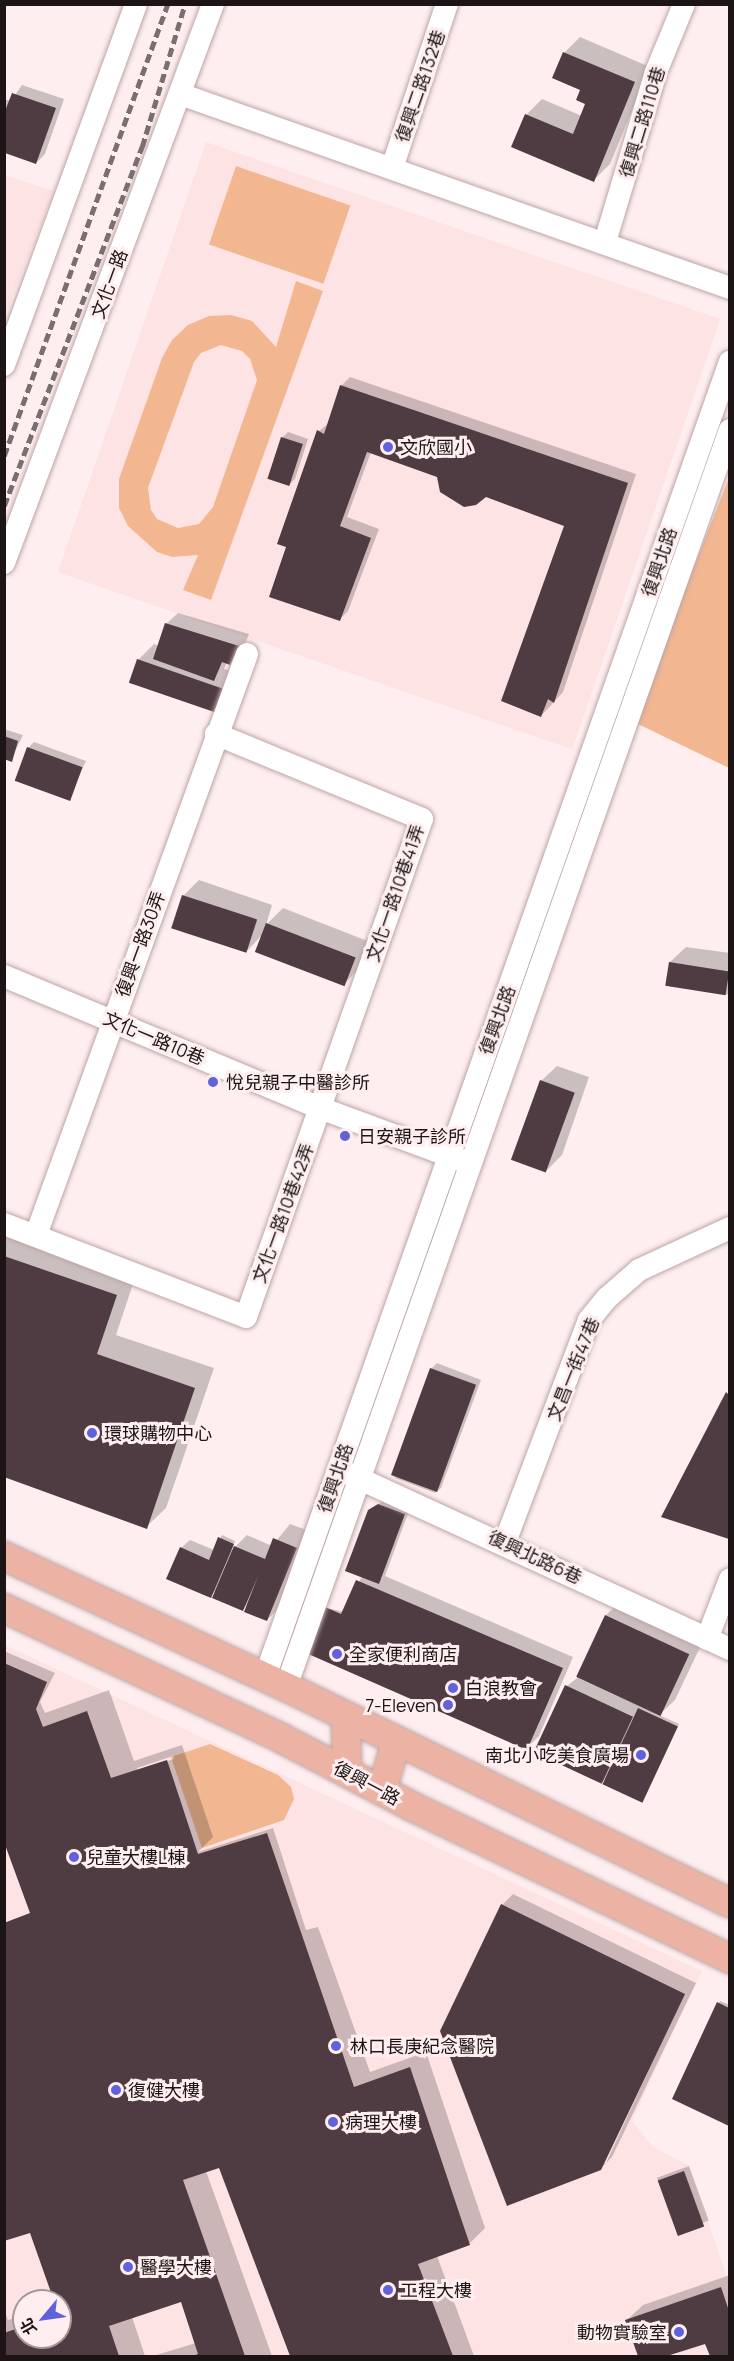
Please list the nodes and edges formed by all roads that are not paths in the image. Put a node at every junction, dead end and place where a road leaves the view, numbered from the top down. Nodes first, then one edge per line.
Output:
1 (136, 4) edge
2 (213, 4) edge
3 (447, 4) edge
4 (684, 4) edge
5 (180, 94) junction
6 (392, 168) junction
7 (605, 242) junction
8 (729, 288) edge
9 (729, 362) edge
10 (4, 365) edge
11 (729, 430) edge
12 (4, 563) edge
13 (653, 611) junction
14 (247, 654) dead end
15 (216, 734) junction
16 (549, 874) junction
17 (570, 881) junction
18 (4, 976) edge
19 (112, 1020) junction
20 (320, 1108) junction
21 (448, 1157) junction
22 (471, 1163) junction
23 (4, 1224) edge
24 (729, 1228) edge
25 (36, 1235) junction
26 (411, 1264) junction
27 (433, 1271) junction
28 (338, 1469) junction
29 (360, 1478) junction
30 (505, 1542) junction
31 (4, 1556) edge
32 (729, 1579) edge
33 (4, 1608) edge
34 (707, 1639) junction
35 (729, 1649) edge
36 (275, 1682) junction
37 (346, 1716) junction
38 (396, 1742) junction
39 (347, 1772) junction
40 (382, 1791) junction
41 (729, 1904) edge
42 (729, 1959) edge

1 - 10 street
2 - 5 street, 文化一路
3 - 6 street, 復興二路132巷
4 - 7 street, 復興二路110巷
5 - 6 street
5 - 12 street, 文化一路
6 - 7 street
7 - 8 street
9 - 13 street, 復興北路
11 - 13 street, 復興北路
13 - 16 street, 復興北路
13 - 17 street, 復興北路
14 - 15 street, 復興一路30弄
15 - 19 street, 復興一路30弄
15 - 20 street, 文化一路10巷41弄
16 - 17 street
16 - 21 street, 復興北路
17 - 22 street, 復興北路
18 - 19 street, 文化一路10巷
19 - 20 street, 文化一路10巷
19 - 25 street, 復興一路30弄
20 - 21 street, 文化一路10巷
20 - 25 street, 文化一路10巷42弄
21 - 22 street, 文化一路10巷
21 - 26 street, 復興北路
22 - 27 street, 復興北路
23 - 25 street
24 - 30 street, 文昌一街47巷
26 - 27 street
26 - 28 street, 復興北路
27 - 29 street, 復興北路
28 - 29 street, 復興北路6巷
28 - 36 street, 復興北路
29 - 30 street, 復興北路6巷
29 - 36 street, 復興北路
30 - 34 street, 復興北路6巷
31 - 36 main road
32 - 34 street
33 - 39 main road, 復興一路
34 - 35 street, 復興北路6巷
36 - 37 main road
37 - 38 main road
37 - 39 main road
38 - 40 main road
38 - 41 main road
39 - 40 main road, 復興一路
40 - 42 main road, 復興一路

